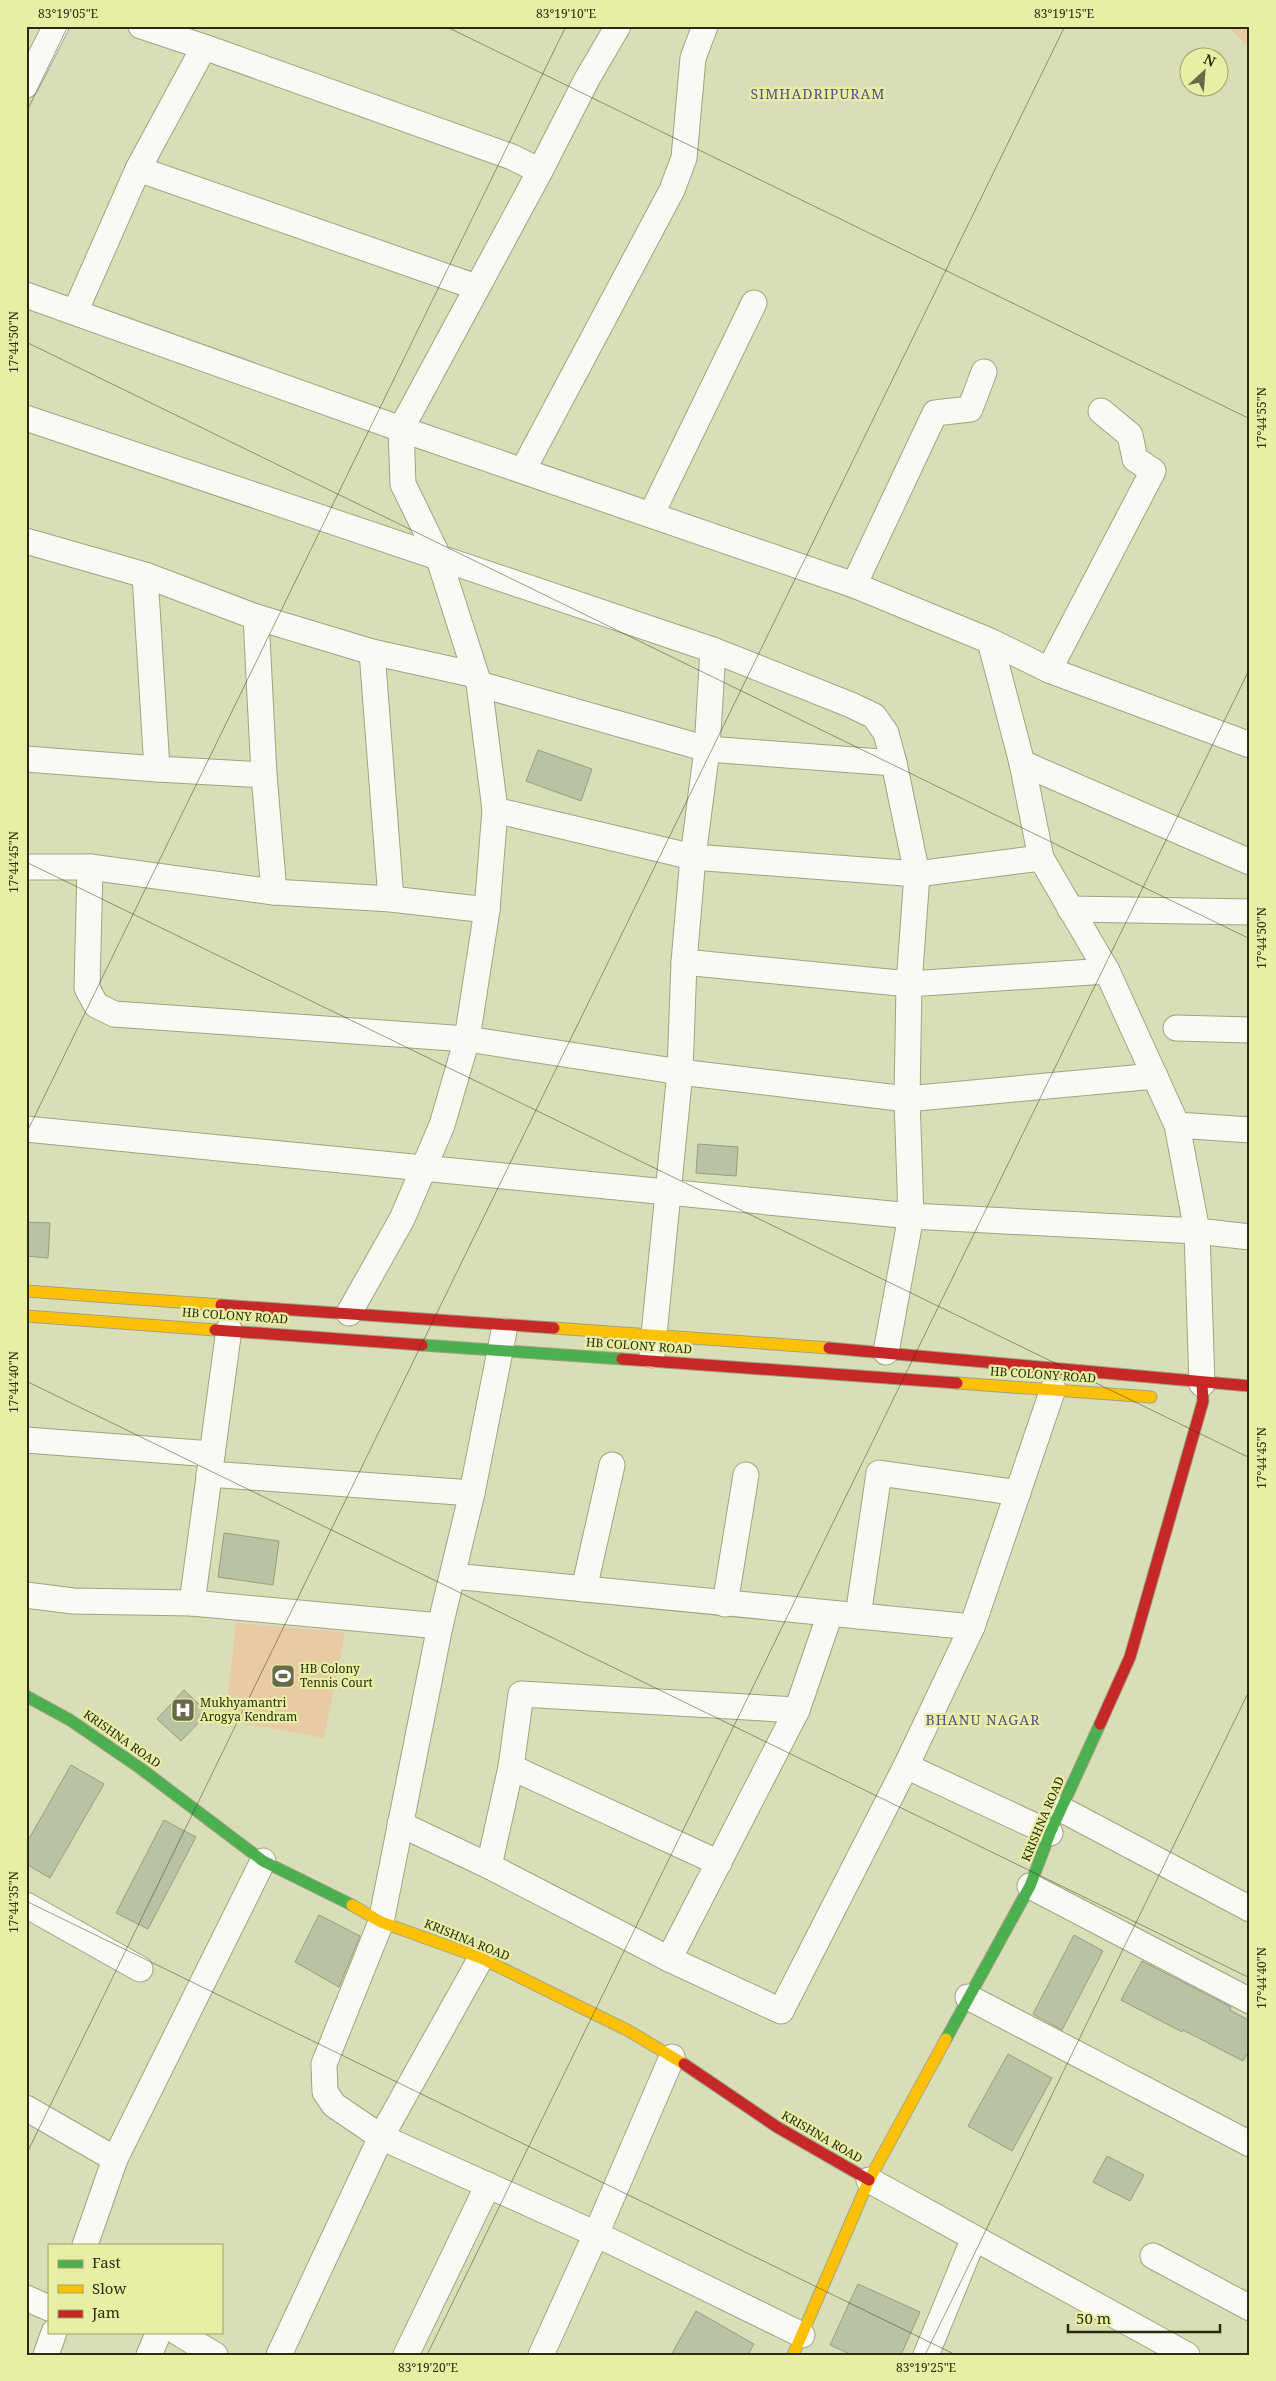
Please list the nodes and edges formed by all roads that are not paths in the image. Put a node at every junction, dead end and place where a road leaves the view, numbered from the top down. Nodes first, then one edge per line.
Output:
1 (56, 26) edge
2 (141, 26) edge
3 (618, 26) edge
4 (705, 26) edge
5 (204, 46) junction
6 (26, 85) edge
7 (138, 169) junction
8 (540, 171) junction
9 (476, 287) junction
10 (26, 295) edge
11 (754, 303) dead end
12 (75, 312) junction
13 (984, 372) dead end
14 (1101, 411) dead end
15 (26, 418) edge
16 (401, 429) junction
17 (523, 470) junction
18 (651, 515) junction
19 (26, 541) edge
20 (438, 556) junction
21 (145, 575) junction
22 (854, 585) junction
23 (256, 617) junction
24 (990, 641) junction
25 (713, 650) junction
26 (372, 652) junction
27 (1049, 670) junction
28 (477, 680) junction
29 (1248, 739) edge
30 (708, 749) junction
31 (26, 759) edge
32 (894, 763) junction
33 (1022, 763) junction
34 (157, 769) junction
35 (264, 775) junction
36 (495, 810) junction
37 (693, 858) junction
38 (1041, 858) junction
39 (1250, 862) edge
40 (26, 867) edge
41 (90, 867) junction
42 (916, 874) junction
43 (274, 892) junction
44 (391, 899) junction
45 (1070, 909) junction
46 (487, 910) junction
47 (1250, 912) edge
48 (684, 962) junction
49 (1107, 971) junction
50 (909, 984) junction
51 (1176, 1028) dead end
52 (1250, 1030) edge
53 (467, 1039) junction
54 (680, 1072) junction
55 (1155, 1076) junction
56 (907, 1098) junction
57 (1177, 1125) junction
58 (26, 1129) edge
59 (1250, 1130) edge
60 (423, 1170) junction
61 (669, 1194) junction
62 (911, 1216) junction
63 (1197, 1232) junction
64 (1250, 1237) edge
65 (26, 1291) edge
66 (350, 1313) junction
67 (26, 1316) edge
68 (505, 1325) junction
69 (229, 1329) junction
70 (653, 1348) junction
71 (502, 1349) junction
72 (886, 1352) junction
73 (1250, 1386) edge
74 (1054, 1389) junction
75 (1202, 1397) junction
76 (1163, 1398) dead end
77 (26, 1440) edge
78 (211, 1464) junction
79 (612, 1466) dead end
80 (746, 1475) dead end
81 (1018, 1492) junction
82 (472, 1493) junction
83 (452, 1576) junction
84 (584, 1589) junction
85 (26, 1596) edge
86 (192, 1603) junction
87 (725, 1604) junction
88 (830, 1614) junction
89 (858, 1616) junction
90 (440, 1626) junction
91 (972, 1626) junction
92 (26, 1696) edge
93 (797, 1710) junction
94 (906, 1766) junction
95 (511, 1768) junction
96 (1061, 1809) junction
97 (400, 1824) junction
98 (1050, 1833) junction
99 (263, 1861) junction
100 (719, 1863) junction
101 (489, 1866) junction
102 (1030, 1886) junction
103 (26, 1904) edge
104 (1250, 1910) edge
105 (381, 1922) junction
106 (481, 1958) junction
107 (669, 1959) junction
108 (140, 1969) dead end
109 (968, 1997) junction
110 (1250, 2001) edge
111 (672, 2057) junction
112 (26, 2108) edge
113 (381, 2137) junction
114 (1250, 2144) edge
115 (115, 2159) junction
116 (870, 2180) junction
117 (488, 2185) junction
118 (596, 2234) junction
119 (974, 2238) junction
120 (85, 2244) edge
121 (1153, 2256) dead end
122 (26, 2298) edge
123 (48, 2308) edge
124 (1250, 2308) edge
125 (53, 2334) edge
126 (158, 2334) edge
127 (180, 2334) edge
128 (797, 2345) edge
129 (46, 2355) edge
130 (149, 2355) edge
131 (216, 2355) edge
132 (279, 2355) edge
133 (406, 2355) edge
134 (541, 2355) edge
135 (926, 2355) edge
136 (1187, 2355) edge

1 - 6 street
2 - 5 street
3 - 8 street
4 - 17 street
5 - 7 street
5 - 8 street
7 - 9 street
7 - 12 street
8 - 9 street
9 - 16 street
10 - 12 street
11 - 18 street
12 - 16 street
13 - 22 street
14 - 27 street
15 - 20 street
16 - 17 street
16 - 20 street
17 - 18 street
18 - 22 street
19 - 21 street
20 - 25 street
20 - 28 street
21 - 23 street
21 - 34 street
22 - 24 street
23 - 26 street
23 - 35 street
24 - 27 street
24 - 33 street
25 - 30 street
25 - 32 street
26 - 28 street
26 - 44 street
27 - 29 street
28 - 30 street
28 - 36 street
30 - 32 street
30 - 37 street
31 - 34 street
32 - 42 street
33 - 38 street
33 - 39 street
34 - 35 street
35 - 43 street
36 - 37 street
36 - 46 street
37 - 42 street
37 - 48 street
38 - 42 street
38 - 45 street
40 - 41 street
41 - 43 street
41 - 53 street
42 - 50 street
43 - 44 street
44 - 46 street
45 - 47 street
45 - 49 street
46 - 53 street
48 - 50 street
48 - 54 street
49 - 50 street
49 - 55 street
50 - 56 street
51 - 52 street
53 - 54 street
53 - 60 street
54 - 56 street
54 - 61 street
55 - 56 street
55 - 57 street
56 - 62 street
57 - 59 street
57 - 63 street
58 - 60 street
60 - 61 street
60 - 66 street
61 - 62 street
61 - 70 street
62 - 63 street
62 - 72 street
63 - 64 street
63 - 75 street
65 - 66 street
66 - 68 street
67 - 69 street, HB COLONY ROAD
68 - 70 street
68 - 71 street
69 - 71 street, HB COLONY ROAD
69 - 78 street
70 - 71 street, HB COLONY ROAD
70 - 72 street
70 - 74 street, HB COLONY ROAD
71 - 82 street
72 - 75 street
73 - 75 street
74 - 76 street, HB COLONY ROAD
74 - 81 street
75 - 96 street, KRISHNA ROAD
77 - 78 street
78 - 82 street
78 - 86 street
79 - 84 street
80 - 87 street
81 - 89 street
81 - 91 street
82 - 83 street
83 - 84 street
83 - 90 street
84 - 87 street
85 - 86 street
86 - 90 street
87 - 88 street
88 - 89 street
88 - 93 street
89 - 91 street
90 - 97 street
91 - 94 street
92 - 99 street, KRISHNA ROAD
93 - 95 street
93 - 100 street
94 - 98 street
94 - 107 street
95 - 100 street
95 - 101 street
96 - 98 street, KRISHNA ROAD
96 - 104 street
97 - 101 street
97 - 105 street
98 - 102 street, KRISHNA ROAD
99 - 105 street, KRISHNA ROAD
99 - 115 street
100 - 107 street
101 - 107 street
102 - 109 street, KRISHNA ROAD
102 - 110 street
103 - 108 street
105 - 106 street, KRISHNA ROAD
105 - 113 street
106 - 111 street, KRISHNA ROAD
106 - 113 street
109 - 114 street
109 - 116 street, KRISHNA ROAD
111 - 116 street, KRISHNA ROAD
111 - 118 street
112 - 115 street
113 - 117 street
113 - 132 street
115 - 120 street
116 - 119 street
116 - 128 street
117 - 118 street
117 - 133 street
118 - 128 street
118 - 134 street
119 - 135 street
119 - 136 street
121 - 124 street
122 - 123 street
125 - 129 street
126 - 130 street
127 - 131 street

